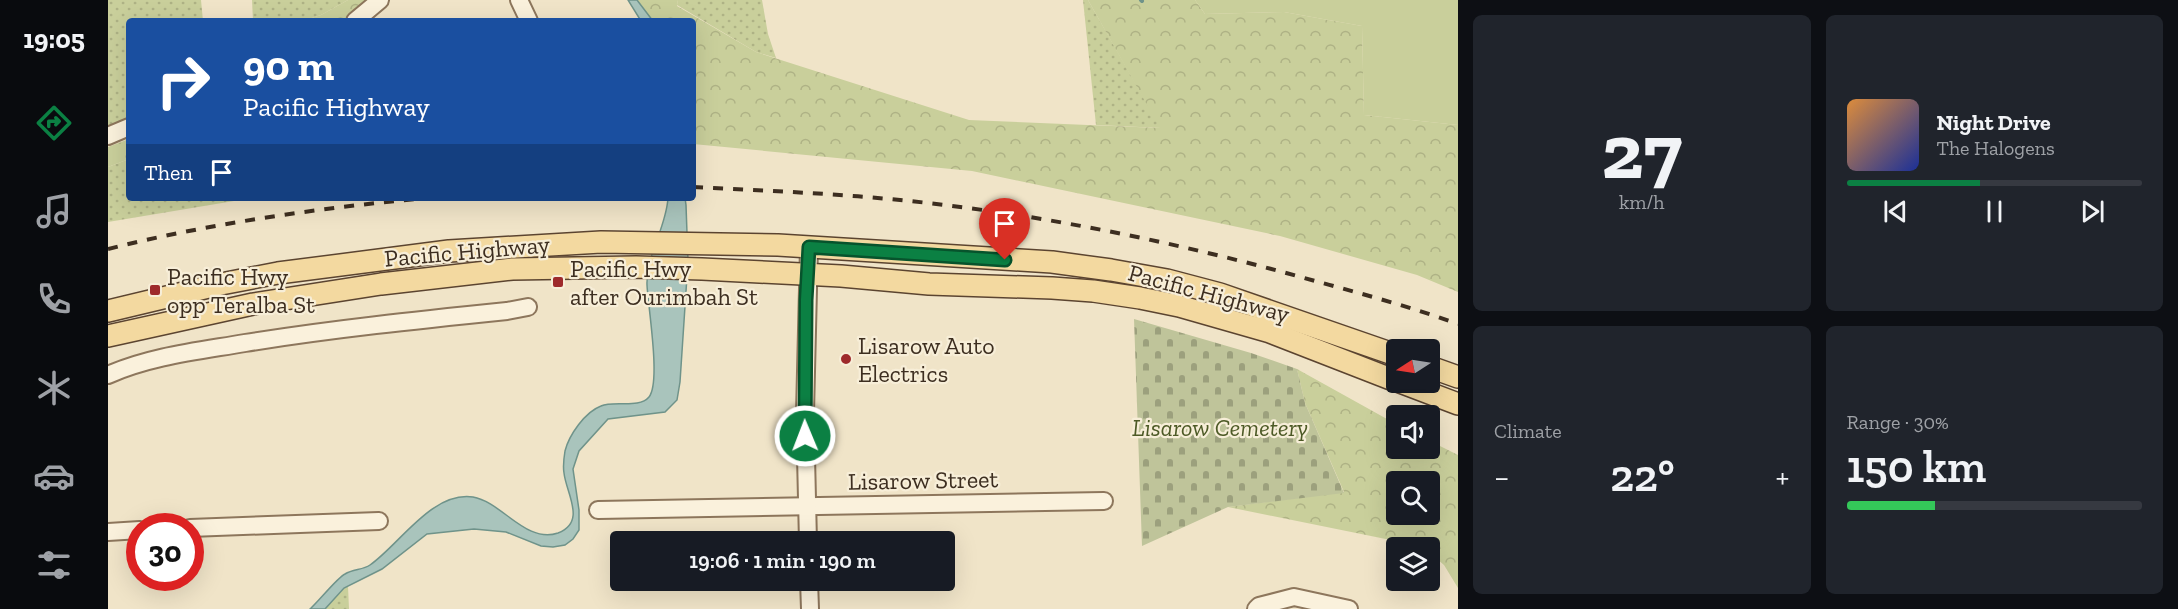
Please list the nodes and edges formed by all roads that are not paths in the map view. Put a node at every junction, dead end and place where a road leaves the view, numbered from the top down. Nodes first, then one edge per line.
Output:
1 (380, 0) edge
2 (519, 0) edge
3 (359, 18) edge
4 (528, 18) edge
5 (126, 128) edge
6 (108, 136) edge
7 (809, 247) junction
8 (808, 274) junction
9 (528, 307) dead end
10 (108, 311) edge
11 (108, 336) edge
12 (1386, 351) edge
13 (1440, 371) edge
14 (108, 375) edge
15 (1386, 377) edge
16 (1458, 377) edge
17 (1427, 393) edge
18 (1458, 405) edge
19 (1104, 501) dead end
20 (807, 506) junction
21 (598, 510) dead end
22 (379, 521) dead end
23 (204, 527) edge
24 (126, 531) edge
25 (808, 531) edge
26 (108, 532) edge
27 (809, 591) edge
28 (810, 609) edge
29 (1256, 609) edge
30 (1349, 609) edge

1 - 3 street
2 - 4 street
5 - 6 street
7 - 8 street
7 - 10 main road, Pacific Highway
7 - 12 main road, Pacific Highway
8 - 11 main road, Pacific Highway
8 - 15 main road, Pacific Highway
8 - 20 street
9 - 14 street
13 - 16 main road
17 - 18 main road, Pacific Highway
19 - 20 street, Lisarow Street
20 - 21 street, Lisarow Street
20 - 25 street
22 - 23 street
24 - 26 street
27 - 28 street
29 - 30 street

